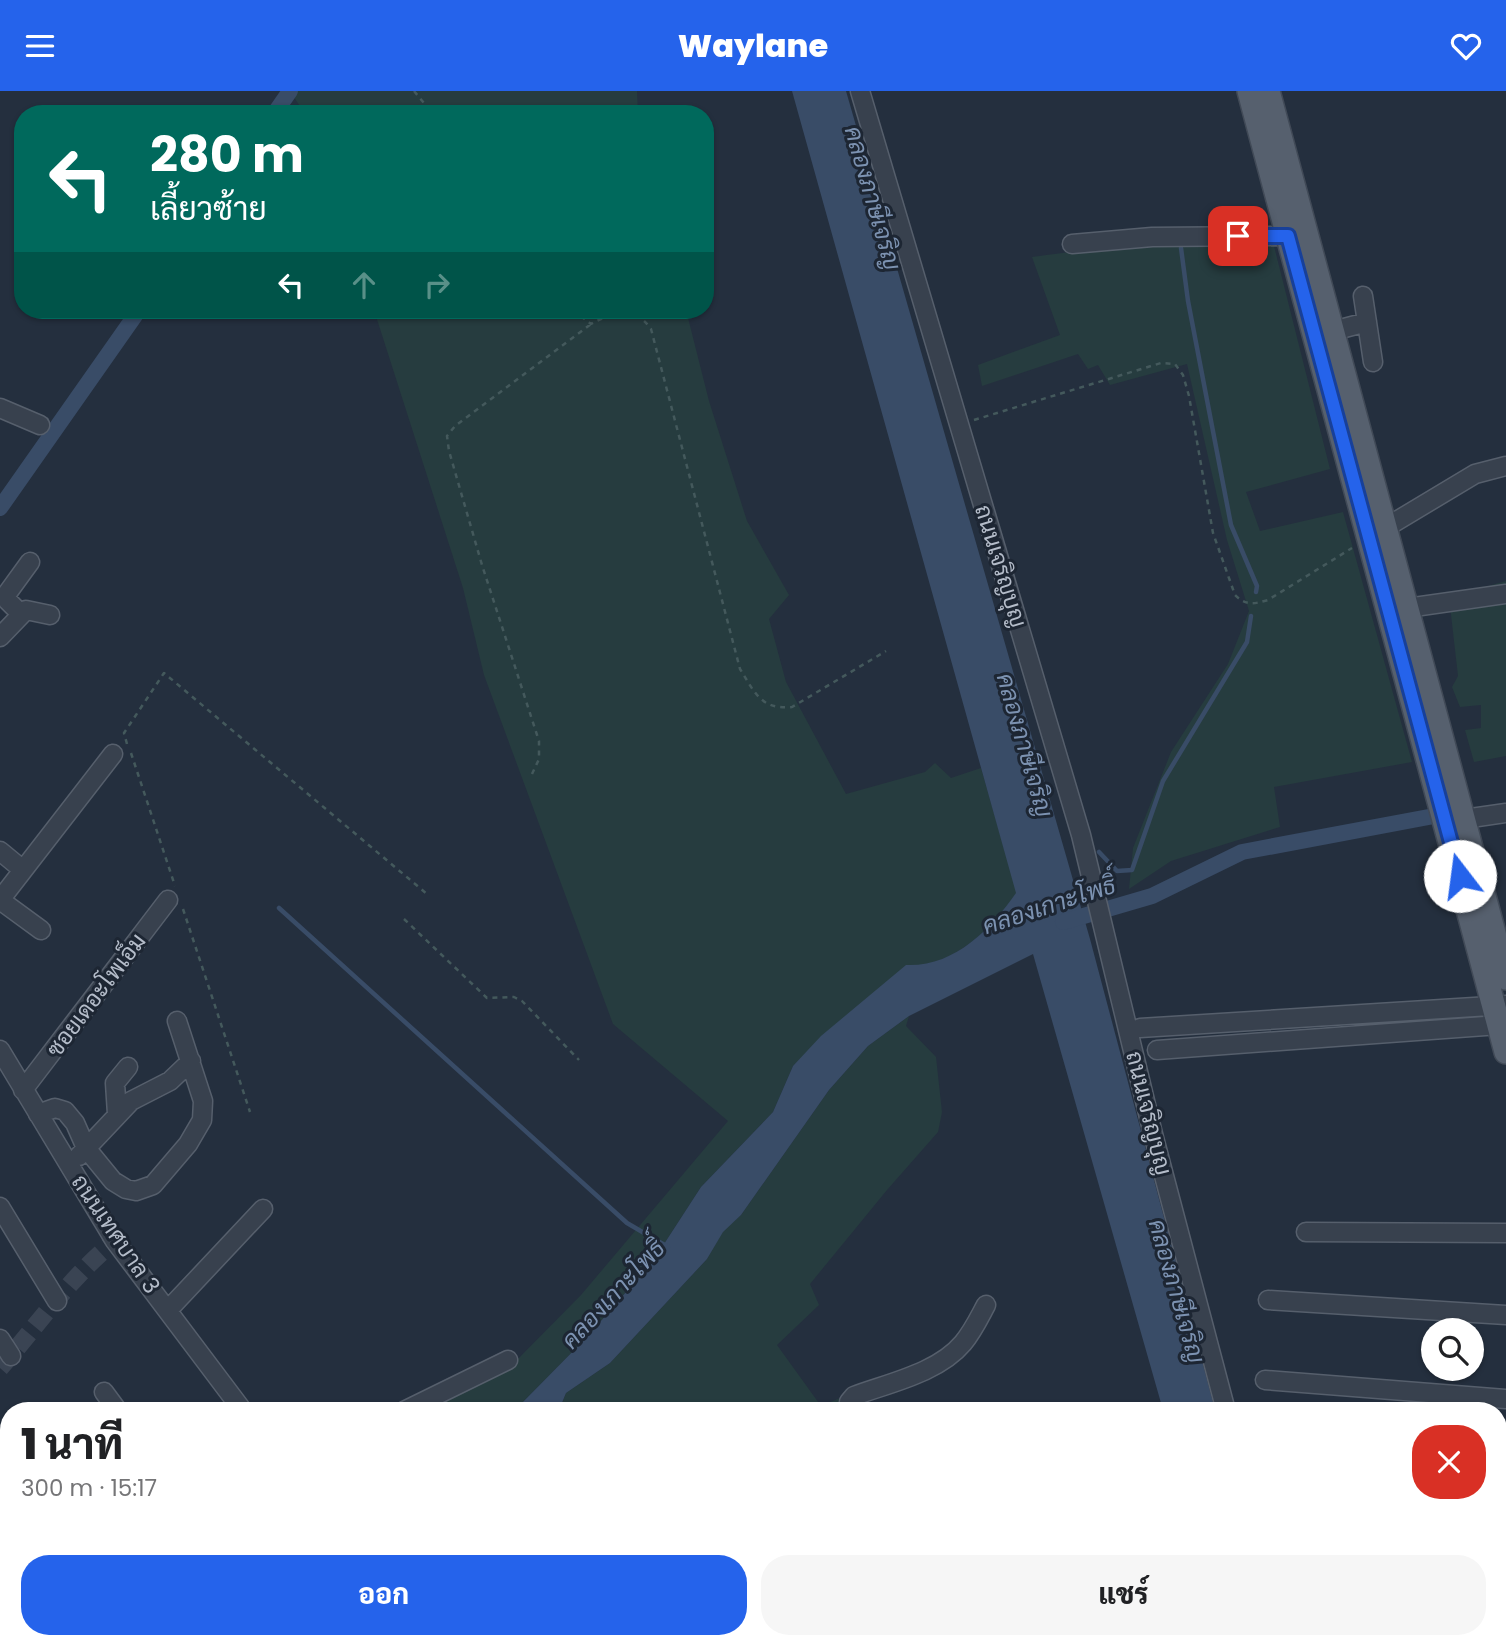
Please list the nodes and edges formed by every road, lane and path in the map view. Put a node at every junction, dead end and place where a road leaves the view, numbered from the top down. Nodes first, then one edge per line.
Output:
1 (414, 91) edge
2 (860, 91) edge
3 (1249, 91) edge
4 (1268, 91) edge
5 (426, 105) edge
6 (1288, 236) junction
7 (1072, 244) dead end
8 (1363, 296) dead end
9 (585, 319) edge
10 (601, 319) edge
11 (644, 319) edge
12 (1367, 322) junction
13 (591, 324) junction
14 (1333, 331) junction
15 (1373, 362) dead end
16 (0, 408) edge
17 (40, 425) dead end
18 (960, 430) junction
19 (1506, 466) edge
20 (1378, 532) junction
21 (30, 562) dead end
22 (1506, 594) edge
23 (1407, 608) junction
24 (21, 614) junction
25 (50, 615) dead end
26 (0, 637) edge
27 (886, 651) dead end
28 (113, 754) dead end
29 (532, 774) dead end
30 (1506, 813) edge
31 (1464, 819) junction
32 (0, 851) edge
33 (23, 870) junction
34 (427, 894) dead end
35 (175, 897) junction
36 (0, 900) edge
37 (404, 919) dead end
38 (41, 930) dead end
39 (1500, 935) edge
40 (1506, 978) edge
41 (1500, 1012) edge
42 (177, 1021) dead end
43 (1140, 1028) dead end
44 (1157, 1050) dead end
45 (1506, 1052) edge
46 (2, 1059) edge
47 (579, 1060) dead end
48 (191, 1061) junction
49 (128, 1067) dead end
50 (23, 1090) junction
51 (250, 1112) dead end
52 (38, 1114) junction
53 (117, 1114) junction
54 (86, 1148) junction
55 (69, 1166) junction
56 (0, 1207) edge
57 (263, 1209) dead end
58 (1306, 1232) dead end
59 (1506, 1233) edge
60 (1268, 1300) dead end
61 (57, 1301) dead end
62 (986, 1305) dead end
63 (168, 1310) junction
64 (1506, 1315) edge
65 (0, 1339) edge
66 (11, 1356) dead end
67 (508, 1360) dead end
68 (1265, 1380) dead end
69 (104, 1392) dead end
70 (1506, 1398) edge
71 (111, 1402) edge
72 (236, 1402) edge
73 (422, 1402) edge
74 (849, 1402) edge
75 (1224, 1402) edge

1 - 5 path
2 - 18 street, ถนนเจริญบุญ
3 - 6 main road
4 - 14 main road
6 - 7 street
6 - 20 main road
8 - 12 street
9 - 13 path
10 - 13 path
11 - 27 path
12 - 14 street
12 - 15 street
13 - 29 path
14 - 20 main road
16 - 17 street
18 - 20 path
18 - 75 street, ถนนเจริญบุญ
19 - 20 street
20 - 23 main road
20 - 41 main road
21 - 24 street
22 - 23 street
23 - 31 main road
24 - 25 street
24 - 26 street
28 - 33 street
30 - 31 street
31 - 39 main road
32 - 33 street
33 - 36 street
34 - 35 path
35 - 50 street, ซอยเดอะโพเอ็ม
35 - 51 path
36 - 38 street
37 - 47 path
39 - 40 main road
41 - 43 street
41 - 44 street
41 - 45 main road
42 - 48 street
46 - 50 street, ถนนเทศบาล 3
48 - 53 street
48 - 54 street
49 - 53 street
50 - 52 street, ถนนเทศบาล 3
52 - 54 street
52 - 55 street, ถนนเทศบาล 3
53 - 54 street
54 - 55 street
55 - 63 street, ถนนเทศบาล 3
56 - 61 street
57 - 63 street
58 - 59 street
60 - 64 street
62 - 74 street
63 - 72 street, ถนนเทศบาล 3
65 - 66 street
67 - 73 street
68 - 70 street
69 - 71 street

